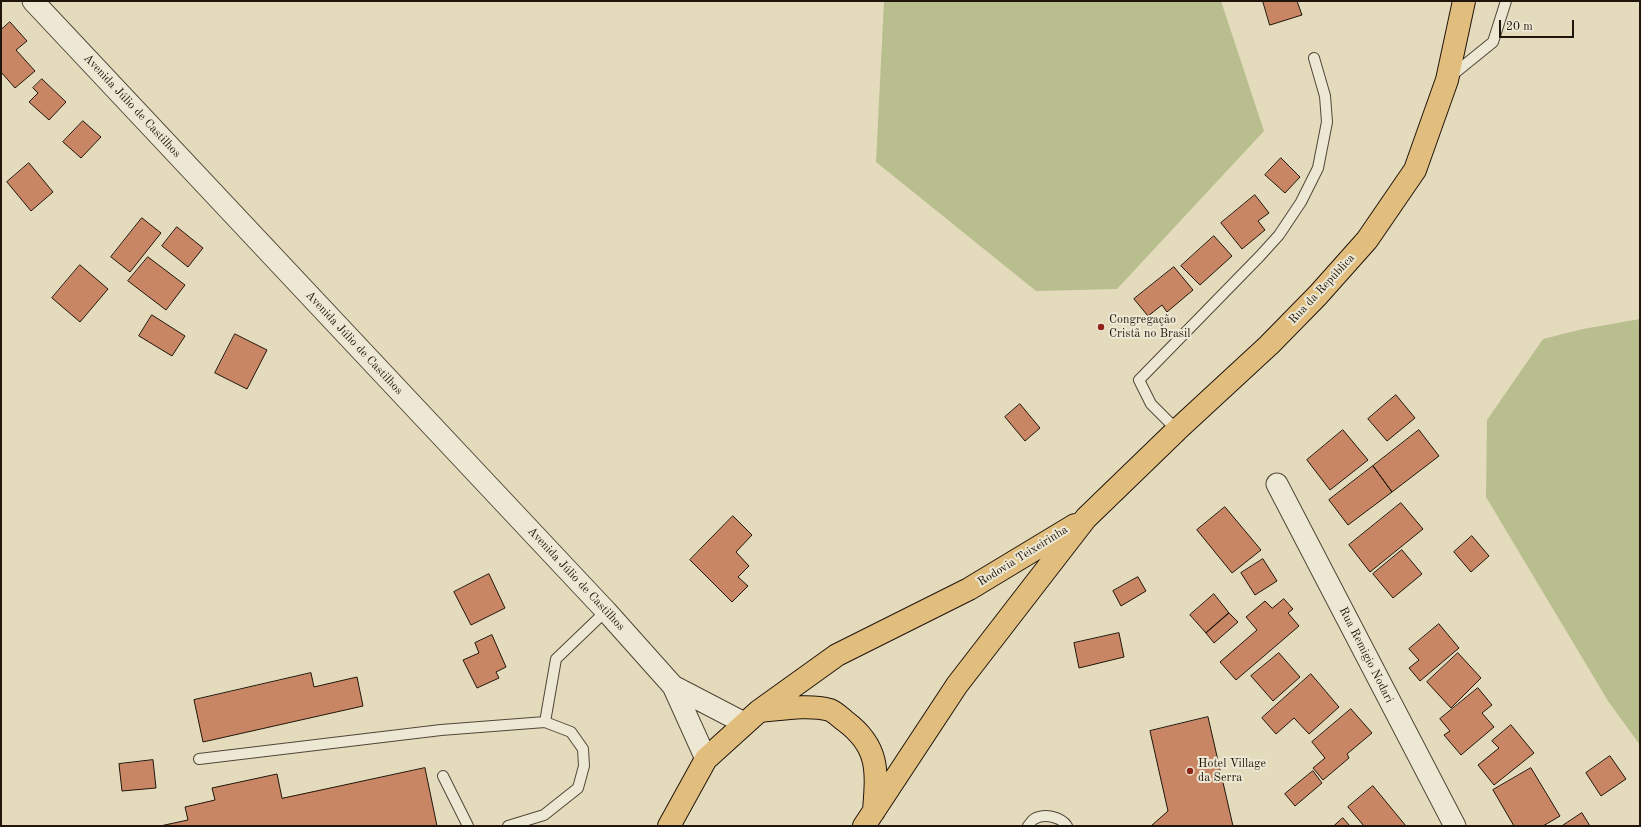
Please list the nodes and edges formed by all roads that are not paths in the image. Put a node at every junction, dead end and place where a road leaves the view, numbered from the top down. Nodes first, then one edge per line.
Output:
1 (33, 1) edge
2 (1464, 1) edge
3 (1506, 1) edge
4 (1314, 58) dead end
5 (1447, 80) junction
6 (1177, 430) junction
7 (1278, 484) dead end
8 (1086, 518) junction
9 (606, 611) junction
10 (673, 686) junction
11 (752, 717) junction
12 (545, 722) junction
13 (199, 759) dead end
14 (706, 759) junction
15 (443, 776) dead end
16 (869, 819) edge
17 (674, 822) edge
18 (468, 826) edge
19 (508, 826) edge
20 (1028, 826) edge
21 (1068, 826) edge
22 (1455, 826) edge

1 - 9 street, Avenida Júlio de Castilhos
2 - 5 main road, Rua da República
3 - 5 lane
4 - 6 lane
5 - 6 main road, Rua da República
6 - 8 main road, Rua da República
7 - 22 street, Rua Remigio Nodari
8 - 11 main road, Rodovia Teixeirinha
8 - 16 main road, Rodovia Teixeirinha
9 - 10 street, Avenida Júlio de Castilhos
9 - 12 lane
10 - 11 street, Avenida Júlio de Castilhos
10 - 14 street, Avenida Júlio de Castilhos
11 - 14 main road, Rodovia Teixeirinha
11 - 16 main road
12 - 13 lane
12 - 19 lane
14 - 17 main road, Rodovia Teixeirinha
15 - 18 lane
20 - 21 lane

